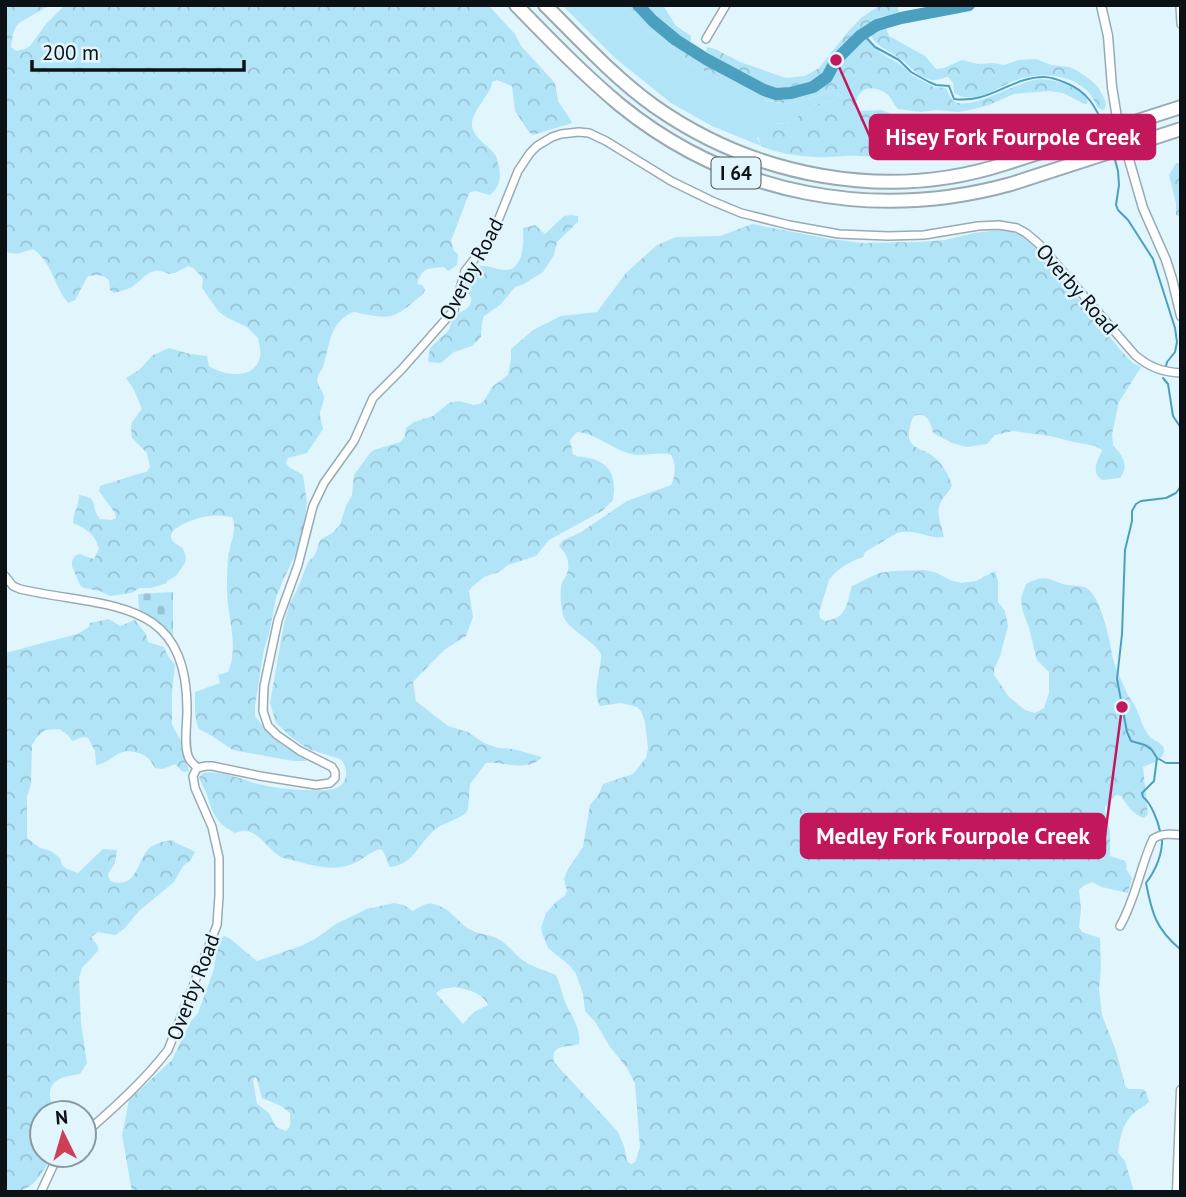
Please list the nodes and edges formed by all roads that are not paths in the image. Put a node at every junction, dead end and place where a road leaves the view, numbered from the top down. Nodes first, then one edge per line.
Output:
1 (516, 5) edge
2 (545, 5) edge
3 (726, 5) edge
4 (1101, 5) edge
5 (1180, 5) edge
6 (1181, 24) edge
7 (706, 38) dead end
8 (1181, 107) edge
9 (1181, 129) edge
10 (1181, 316) edge
11 (1181, 373) edge
12 (5, 576) edge
13 (197, 768) junction
14 (1181, 835) edge
15 (1119, 926) dead end
16 (1181, 1090) edge
17 (1180, 1107) edge
18 (98, 1121) edge
19 (51, 1169) edge
20 (41, 1192) edge
21 (1177, 1192) edge

1 - 9 highway, I 64, bridge
2 - 8 highway, I 64, bridge
3 - 7 street
4 - 10 street
5 - 6 street
11 - 13 street, Overby Road
12 - 13 street, Overby Road
13 - 18 street, Overby Road
14 - 15 street
16 - 17 street
17 - 21 street
19 - 20 street

